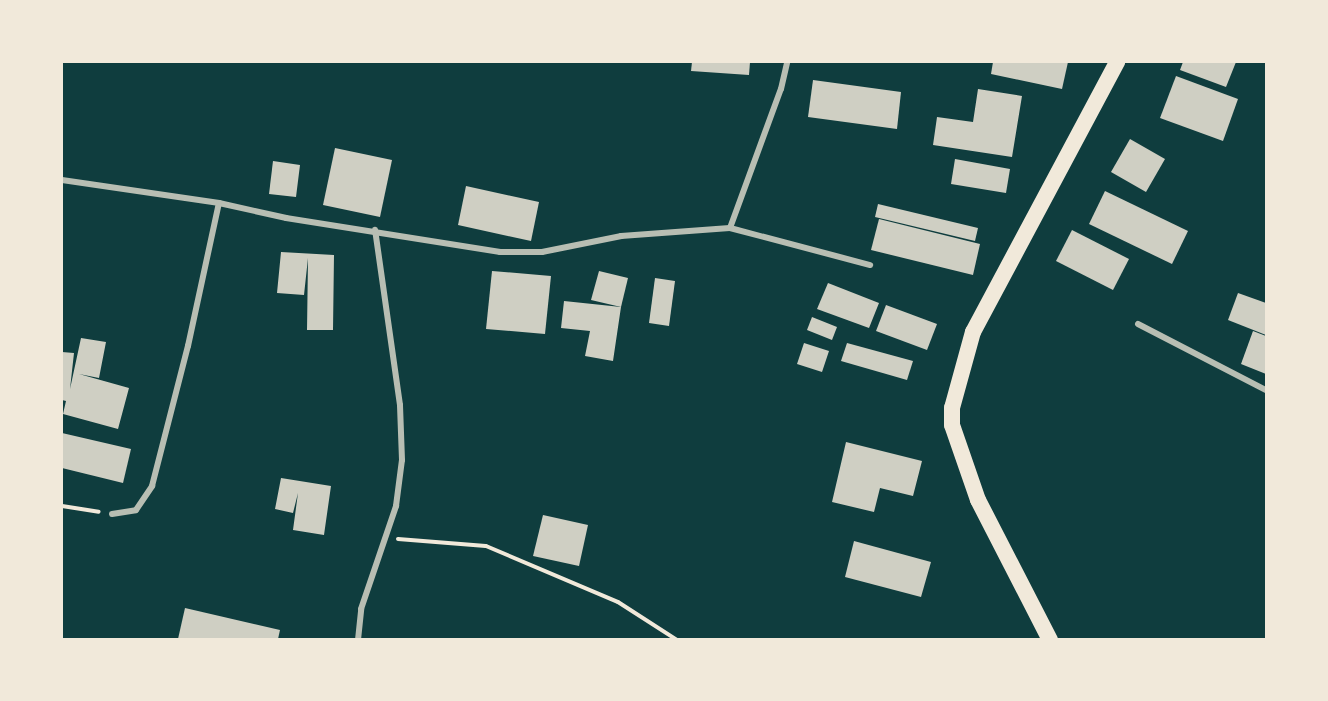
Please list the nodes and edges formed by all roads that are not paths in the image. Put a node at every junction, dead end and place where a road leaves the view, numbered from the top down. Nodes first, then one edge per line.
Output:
1 (787, 62) edge
2 (1117, 62) edge
3 (62, 180) edge
4 (219, 202) junction
5 (730, 228) junction
6 (375, 230) junction
7 (870, 265) dead end
8 (1138, 324) dead end
9 (1266, 390) edge
10 (112, 514) road end
11 (358, 639) edge
12 (1050, 639) edge

1 - 5 street
2 - 12 highway
3 - 4 street
4 - 6 street
4 - 10 street
5 - 6 street
5 - 7 street
6 - 11 street
8 - 9 street

